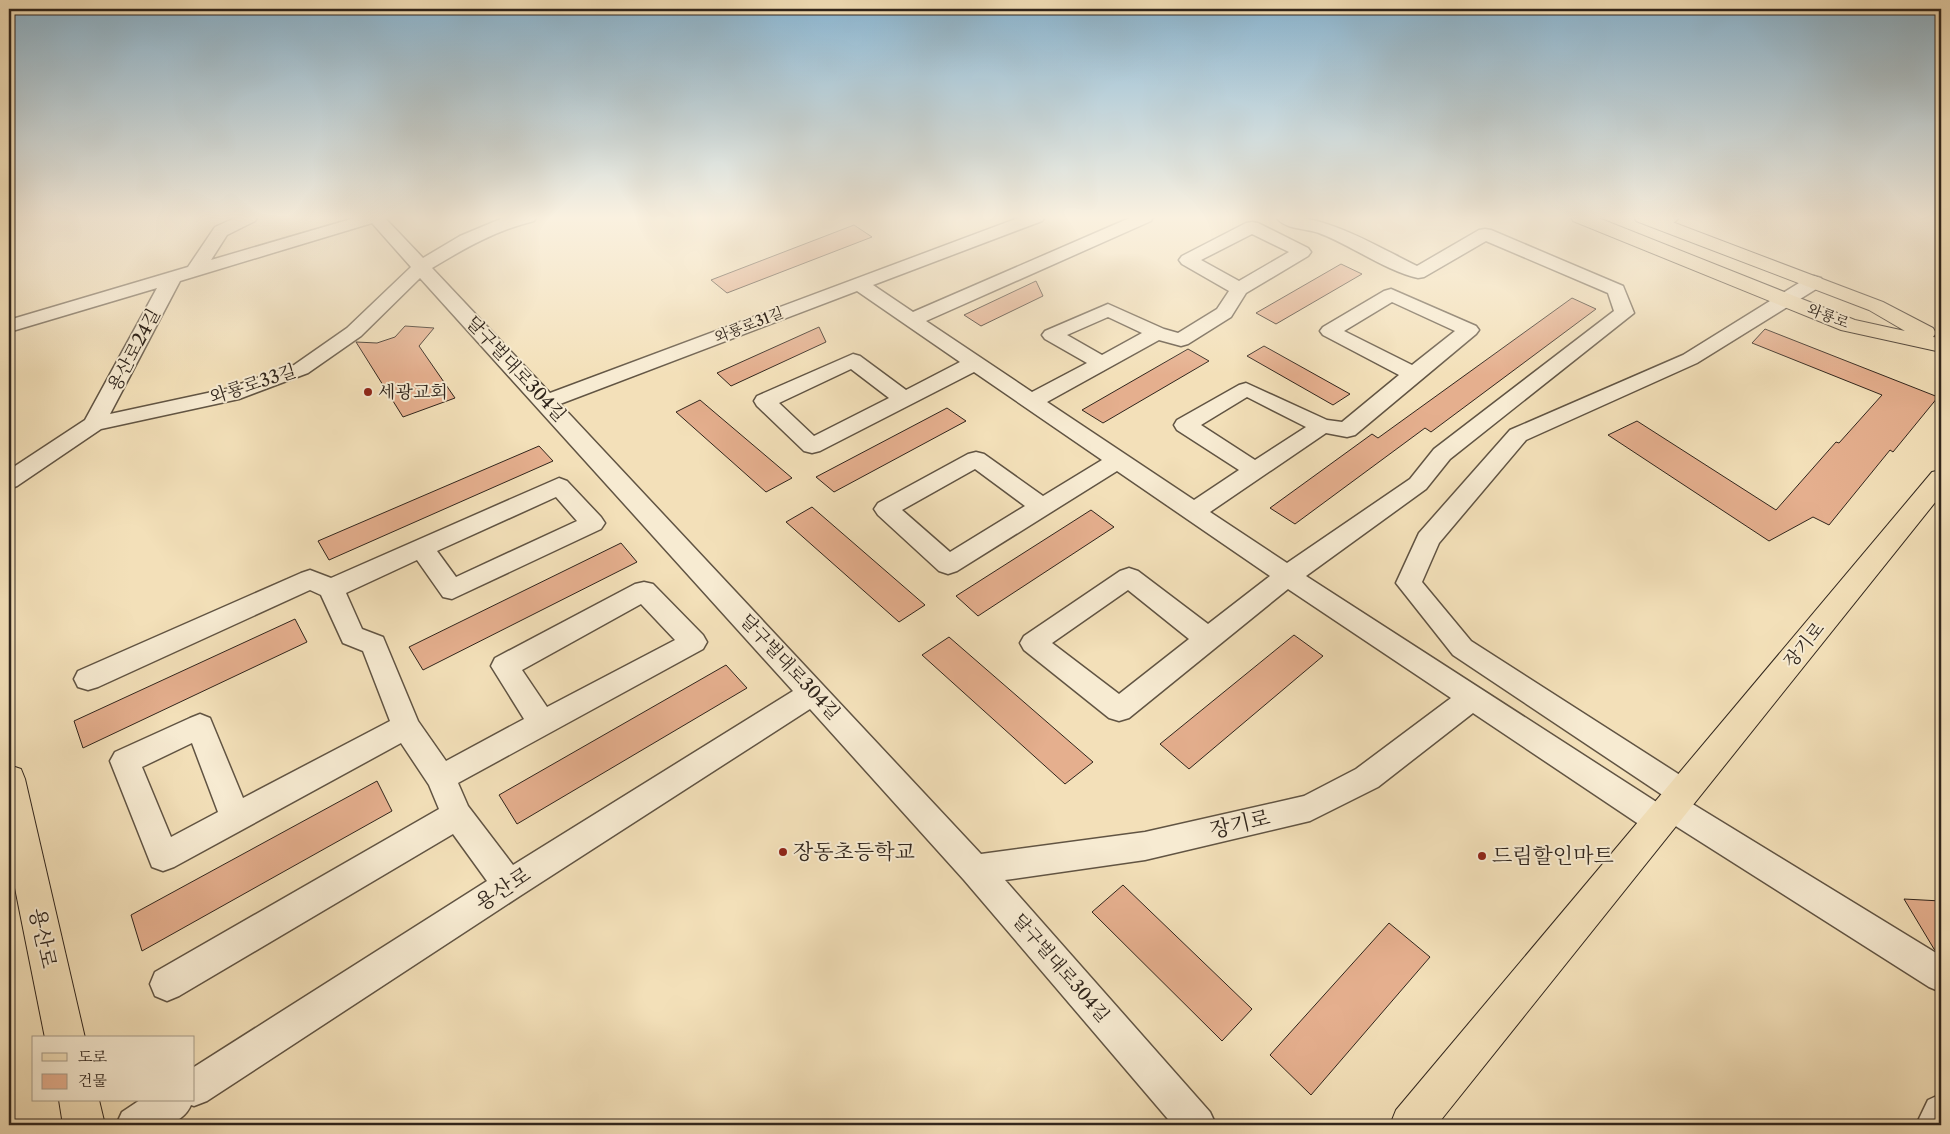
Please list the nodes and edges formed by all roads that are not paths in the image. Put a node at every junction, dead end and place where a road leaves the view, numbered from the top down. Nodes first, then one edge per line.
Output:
1 (193, 270) edge
2 (418, 270) edge
3 (424, 270) edge
4 (896, 270) edge
5 (1025, 270) edge
6 (1205, 270) edge
7 (1272, 270) edge
8 (1412, 270) edge
9 (1423, 270) edge
10 (1569, 270) edge
11 (1711, 270) edge
12 (1784, 270) edge
13 (173, 276) junction
14 (1814, 282) junction
15 (859, 284) junction
16 (1239, 289) junction
17 (1786, 300) junction
18 (912, 320) junction
19 (9, 326) edge
20 (1157, 333) junction
21 (1941, 344) edge
22 (975, 363) junction
23 (1102, 363) junction
24 (1413, 374) junction
25 (904, 399) junction
26 (1032, 401) junction
27 (546, 402) junction
28 (94, 424) junction
29 (1322, 426) junction
30 (1118, 460) junction
31 (1255, 470) junction
32 (9, 481) edge
33 (1940, 482) edge
34 (1042, 507) junction
35 (1193, 512) junction
36 (422, 548) junction
37 (1287, 576) junction
38 (331, 589) junction
39 (1208, 639) junction
40 (88, 679) dead end
41 (813, 693) junction
42 (1472, 698) junction
43 (542, 723) junction
44 (406, 726) junction
45 (441, 778) junction
46 (9, 779) edge
47 (1672, 807) junction
48 (457, 815) junction
49 (236, 818) dead end
50 (976, 870) junction
51 (509, 884) junction
52 (1941, 975) edge
53 (166, 984) dead end
54 (65, 1036) edge
55 (195, 1087) edge
56 (79, 1102) edge
57 (171, 1102) edge
58 (1941, 1113) edge
59 (84, 1125) edge
60 (135, 1125) edge
61 (1197, 1125) edge
62 (1411, 1125) edge
63 (1935, 1125) edge

1 - 13 street, 용산로24길
2 - 28 street, 와룡로33길
3 - 27 street, 달구벌대로304길
4 - 15 street, 와룡로31길
5 - 18 street
6 - 16 street
7 - 16 street
8 - 9 street
10 - 37 street
11 - 17 main road, 와룡로
12 - 14 main road, 와룡로
13 - 19 street, 용산로24길
13 - 28 street, 용산로24길
14 - 17 street
14 - 21 main road, 와룡로
15 - 18 street
15 - 27 street, 와룡로31길
16 - 20 street
17 - 21 main road, 와룡로
17 - 47 street
18 - 22 street
20 - 23 street
20 - 23 street
22 - 25 street
22 - 26 street
23 - 26 street
24 - 24 street
24 - 29 street
25 - 25 street
26 - 30 street
27 - 41 street, 달구벌대로304길
28 - 32 street, 와룡로33길
29 - 31 street
29 - 31 street
30 - 34 street
30 - 35 street
31 - 35 street
33 - 47 main road, 장기로
34 - 34 street
35 - 37 street
36 - 36 street
36 - 38 street
37 - 39 street
37 - 42 street
38 - 40 street
38 - 44 street
39 - 39 street
41 - 50 street, 달구벌대로304길
41 - 51 street, 용산로
42 - 47 street
42 - 50 street, 장기로
43 - 43 street
43 - 45 street
44 - 45 street
44 - 49 street
45 - 48 street
46 - 54 main road, 용산로
47 - 52 street
47 - 62 main road, 장기로
48 - 51 street
48 - 53 street
50 - 61 street, 달구벌대로304길
51 - 55 street, 용산로
56 - 59 main road
57 - 60 street
58 - 63 street

